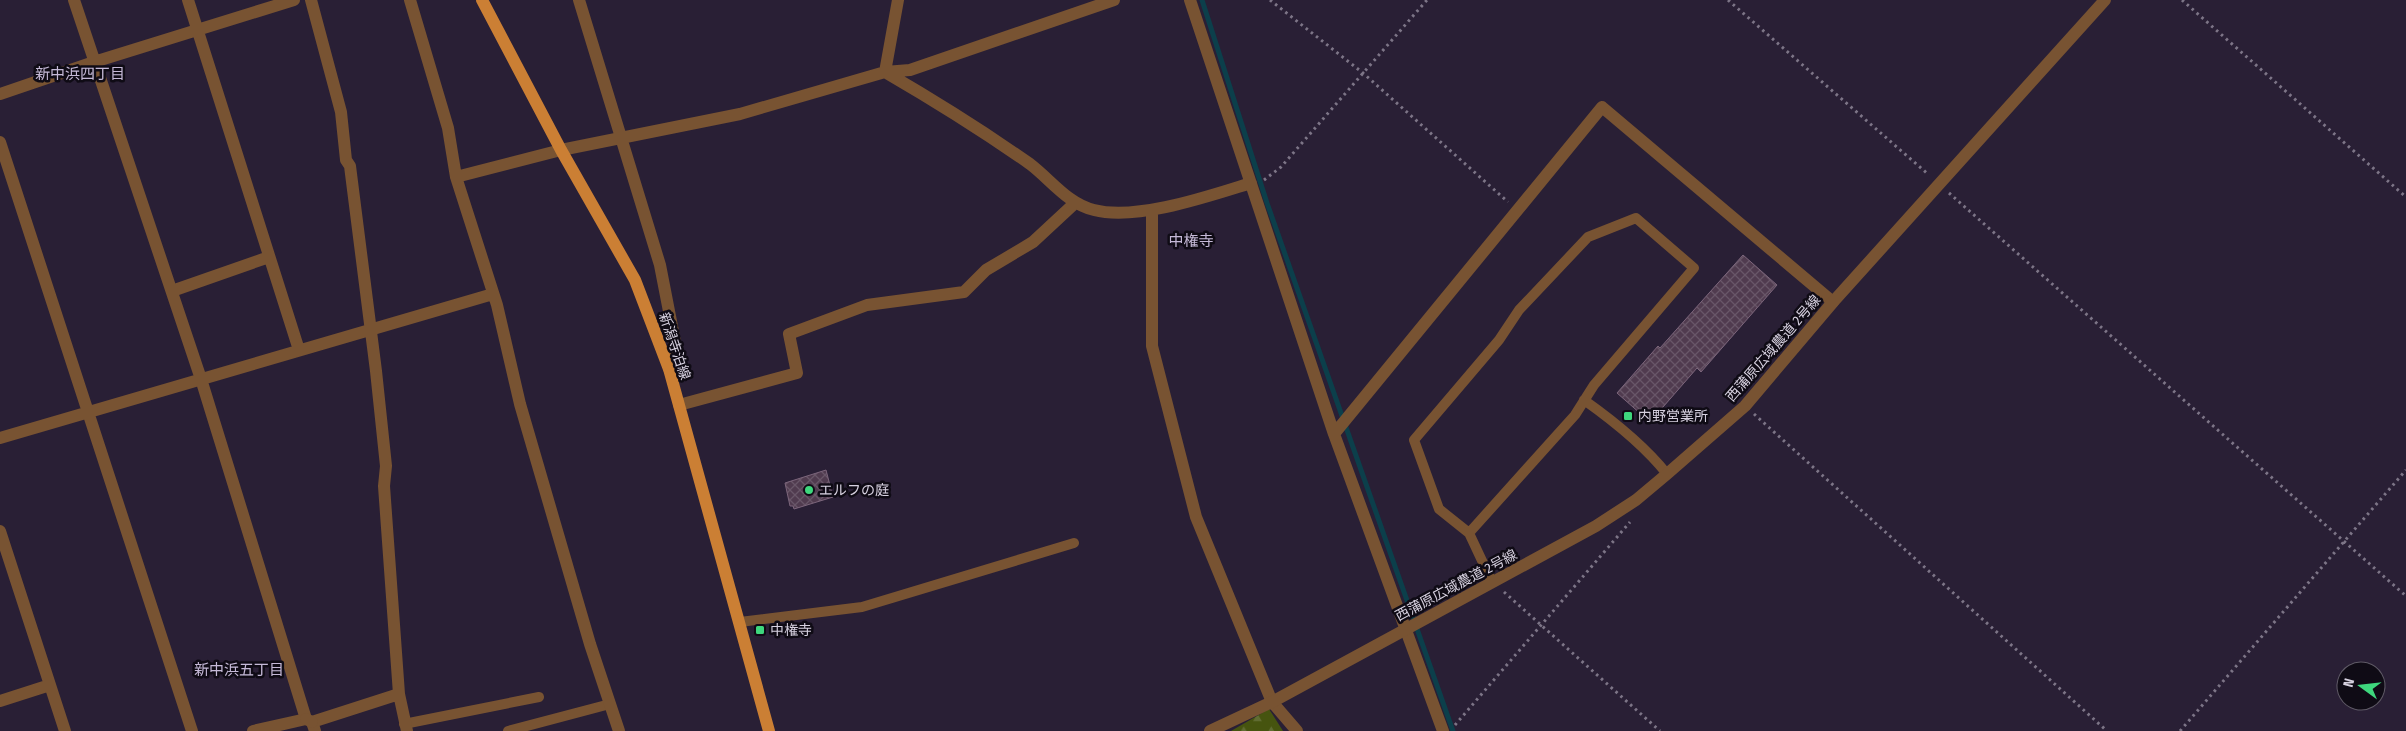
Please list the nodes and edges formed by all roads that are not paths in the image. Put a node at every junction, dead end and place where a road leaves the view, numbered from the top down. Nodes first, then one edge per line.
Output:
1 (74, 0) edge
2 (188, 0) edge
3 (294, 0) edge
4 (311, 0) edge
5 (410, 0) edge
6 (482, 0) edge
7 (579, 0) edge
8 (898, 0) edge
9 (1114, 0) edge
10 (1190, 0) edge
11 (2105, 0) edge
12 (198, 30) junction
13 (94, 62) junction
14 (885, 72) junction
15 (0, 94) edge
16 (622, 138) junction
17 (0, 142) edge
18 (561, 150) junction
19 (456, 177) junction
20 (1251, 184) junction
21 (1075, 203) junction
22 (1152, 210) junction
23 (270, 257) junction
24 (172, 291) junction
25 (493, 294) junction
26 (1833, 302) junction
27 (371, 330) junction
28 (299, 350) junction
29 (669, 369) junction
30 (202, 379) junction
31 (1584, 400) junction
32 (679, 405) junction
33 (87, 412) junction
34 (1334, 434) junction
35 (0, 438) edge
36 (1668, 474) junction
37 (0, 531) edge
38 (1469, 533) junction
39 (1074, 543) dead end
40 (1492, 582) junction
41 (740, 622) junction
42 (1406, 629) junction
43 (50, 685) junction
44 (399, 694) junction
45 (539, 697) dead end
46 (0, 701) edge
47 (1272, 702) junction
48 (610, 704) junction
49 (311, 724) edge
50 (406, 727) edge
51 (1448, 729) edge
52 (65, 731) edge
53 (192, 731) edge
54 (253, 731) edge
55 (508, 731) edge
56 (619, 731) edge
57 (770, 731) edge
58 (1210, 731) edge
59 (1297, 731) edge

1 - 13 street
2 - 12 street
3 - 12 street
4 - 27 street
5 - 19 street
6 - 18 main road, 新潟寺泊線
7 - 16 street
8 - 14 street
9 - 14 street
10 - 20 street
11 - 26 street, 西蒲原広域農道 2号線
12 - 13 street
12 - 23 street
13 - 15 street
13 - 24 street
14 - 16 street
14 - 21 street
16 - 18 street
16 - 29 street
17 - 33 street
18 - 19 street
18 - 29 main road, 新潟寺泊線
19 - 25 street
20 - 22 street
20 - 34 street
21 - 22 street
21 - 32 street
22 - 47 street
23 - 24 street
23 - 28 street
24 - 30 street
25 - 27 street
25 - 48 street
26 - 34 street
26 - 36 street, 西蒲原広域農道 2号線
27 - 28 street
27 - 44 street
28 - 30 street
29 - 32 main road, 新潟寺泊線
30 - 33 street
30 - 49 street
31 - 36 lane
31 - 38 lane
31 - 38 lane
32 - 41 main road, 新潟寺泊線
33 - 35 street
33 - 53 street
34 - 42 street
36 - 40 street, 西蒲原広域農道 2号線
37 - 43 street
38 - 40 lane
39 - 41 lane
40 - 42 street, 西蒲原広域農道 2号線
41 - 57 main road, 新潟寺泊線
42 - 47 street, 西蒲原広域農道 2号線
42 - 51 street
43 - 46 street
43 - 52 street
44 - 49 street
44 - 50 street
45 - 50 lane
47 - 58 street, 西蒲原広域農道 2号線
47 - 59 street
48 - 55 lane
48 - 56 street
49 - 54 street

